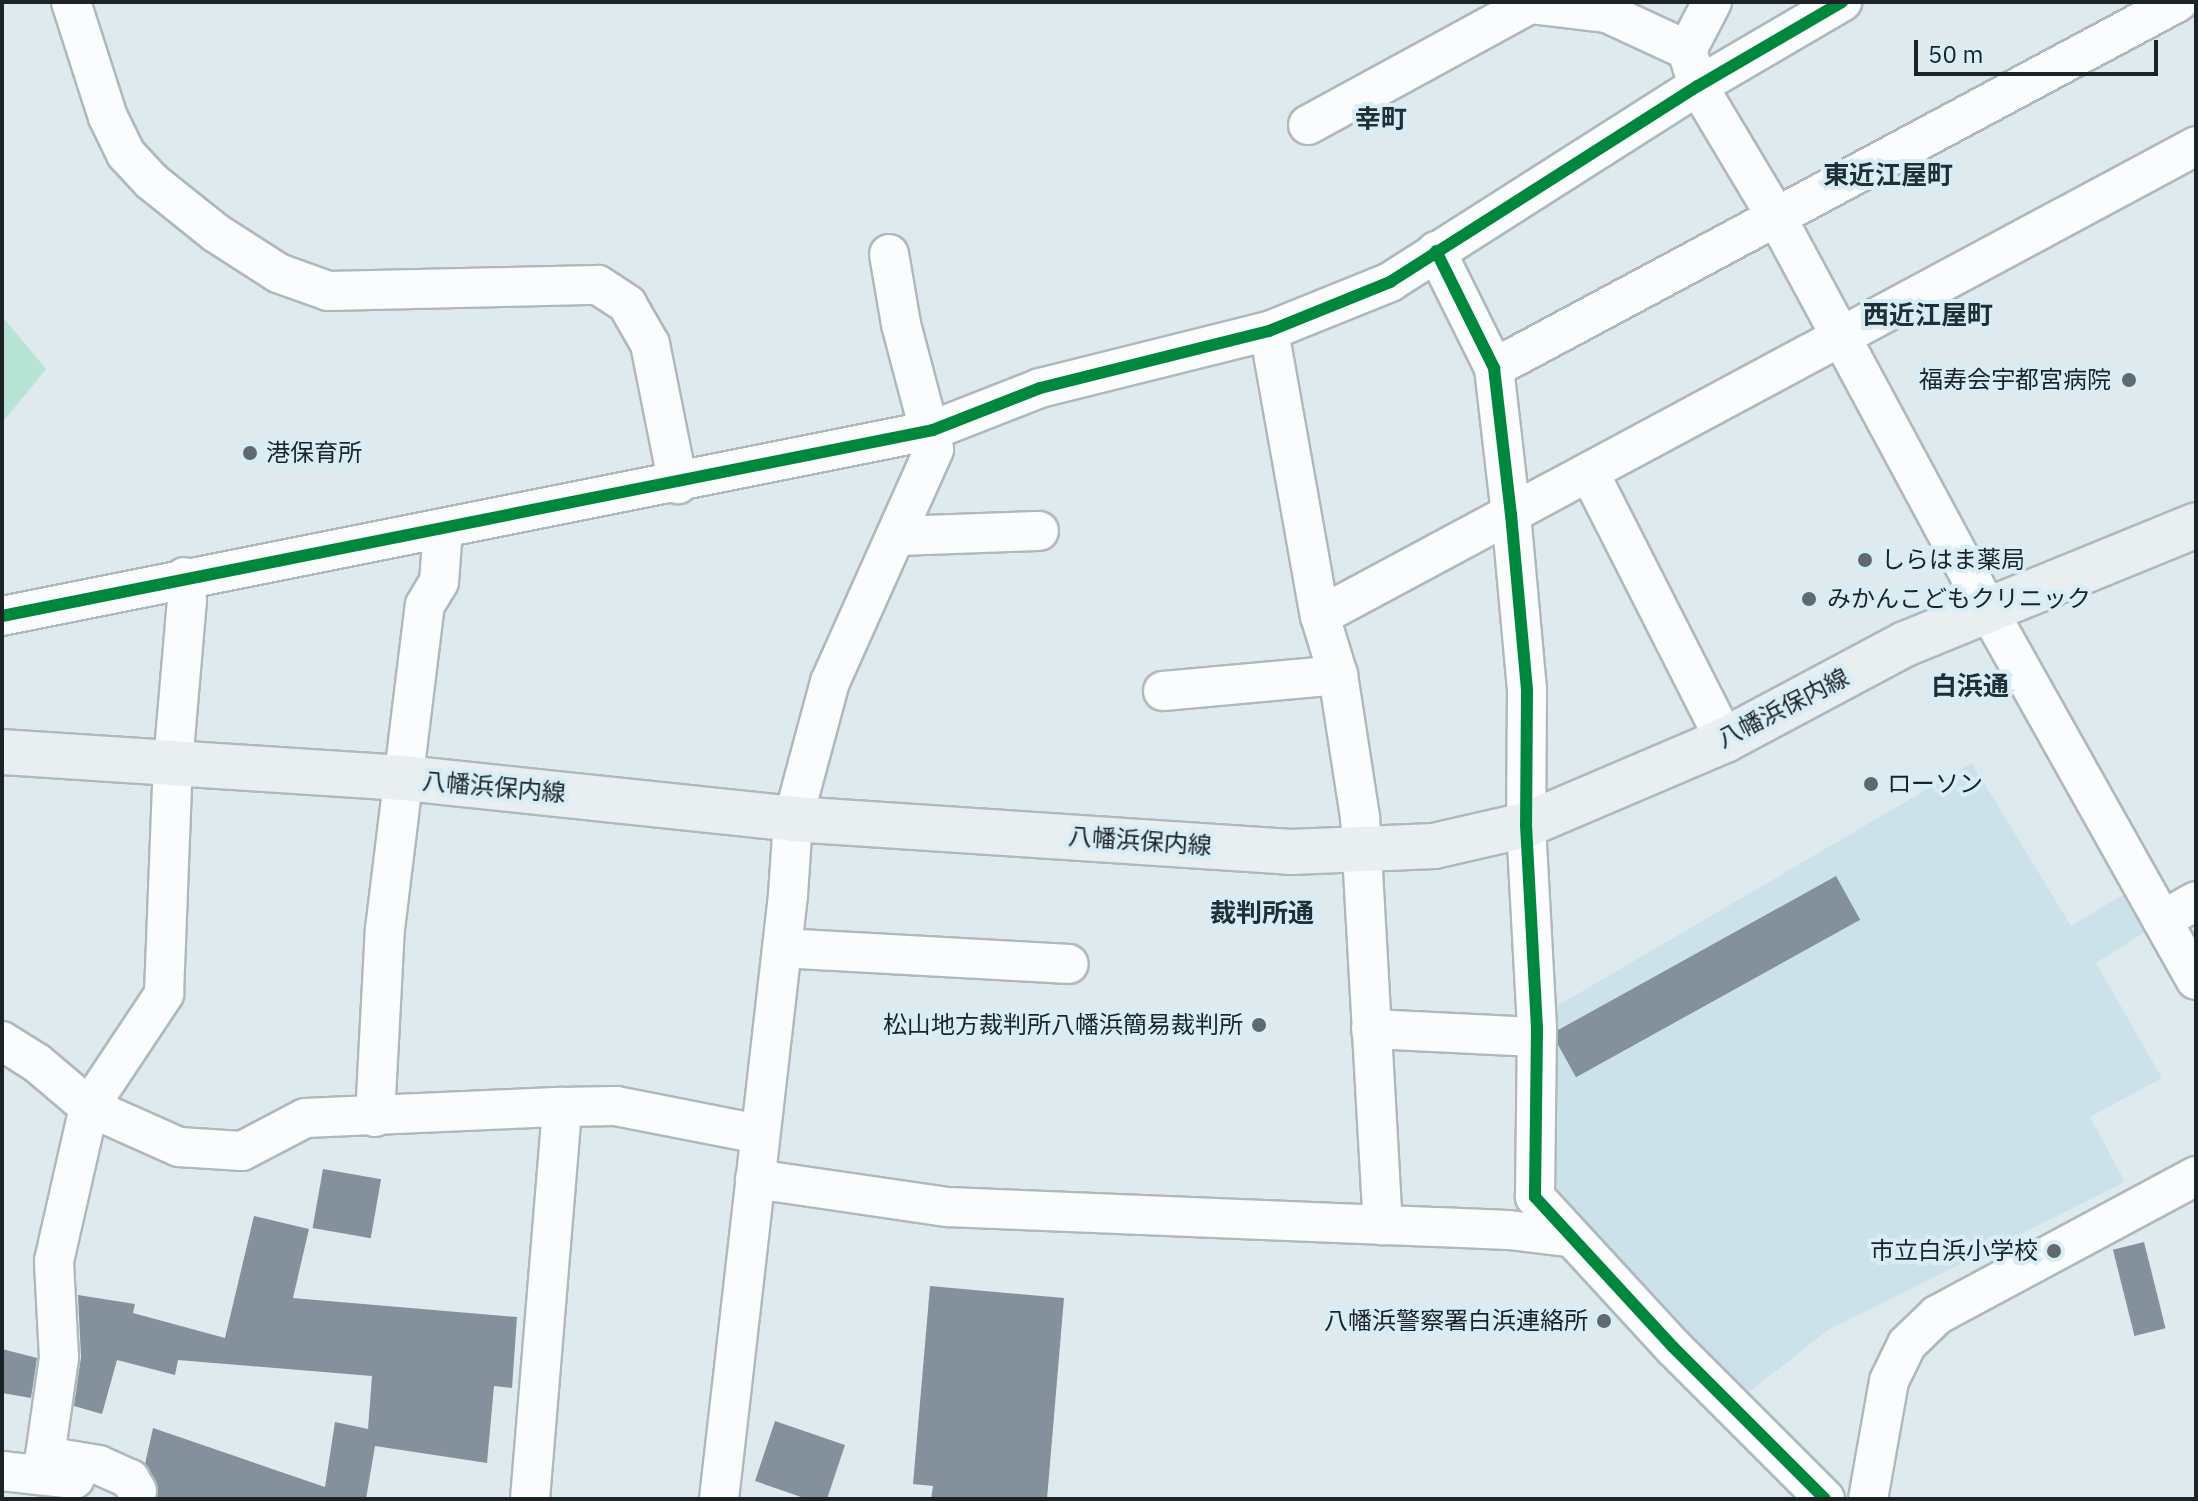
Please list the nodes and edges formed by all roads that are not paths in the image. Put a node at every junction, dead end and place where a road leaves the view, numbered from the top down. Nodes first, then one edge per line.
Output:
1 (71, 2) edge
2 (1712, 2) edge
3 (1842, 2) edge
4 (2178, 2) edge
5 (1687, 50) junction
6 (1698, 86) junction
7 (1308, 125) dead end
8 (2196, 146) edge
9 (1777, 218) junction
10 (1436, 251) junction
11 (889, 254) dead end
12 (1269, 331) junction
13 (1839, 336) junction
14 (1494, 368) junction
15 (933, 430) junction
16 (1589, 472) junction
17 (678, 484) junction
18 (1511, 514) junction
19 (443, 529) junction
20 (1039, 531) dead end
21 (2191, 535) edge
22 (896, 536) junction
23 (184, 577) junction
24 (1988, 610) junction
25 (2, 616) edge
26 (1320, 616) junction
27 (1338, 675) junction
28 (1163, 691) dead end
29 (1725, 740) junction
30 (2, 752) edge
31 (173, 763) junction
32 (404, 778) junction
33 (793, 819) junction
34 (1526, 825) junction
35 (1361, 851) junction
36 (2196, 901) edge
37 (2162, 920) junction
38 (782, 948) junction
39 (1069, 964) dead end
40 (2196, 980) edge
41 (1371, 1029) junction
42 (1536, 1037) junction
43 (2, 1041) edge
44 (89, 1107) junction
45 (562, 1107) junction
46 (375, 1117) junction
47 (759, 1134) junction
48 (2196, 1176) edge
49 (755, 1179) junction
50 (1383, 1225) junction
51 (1567, 1237) junction
52 (2, 1471) edge
53 (148, 1495) edge
54 (530, 1499) edge
55 (719, 1499) edge
56 (1825, 1499) edge
57 (1868, 1499) edge

1 - 17 street
2 - 5 street
3 - 6 street
4 - 9 street
5 - 6 street
5 - 7 street
6 - 9 street
6 - 10 street
8 - 13 street
9 - 13 street
9 - 14 street
10 - 12 street
10 - 14 street
11 - 15 street
12 - 15 street
12 - 26 street
13 - 16 street
13 - 24 street
14 - 18 street
15 - 17 street
15 - 22 street
16 - 18 street
16 - 29 street
17 - 19 street
18 - 26 street
18 - 34 street
19 - 23 street
19 - 32 street
20 - 22 street
21 - 24 main road, 八幡浜保内線
22 - 33 street
23 - 25 street
23 - 31 street
24 - 29 main road, 八幡浜保内線
24 - 37 street
26 - 27 street
27 - 28 street
27 - 35 street
29 - 34 main road, 八幡浜保内線
30 - 31 main road, 八幡浜保内線
31 - 32 main road, 八幡浜保内線
31 - 44 street
32 - 33 main road, 八幡浜保内線
32 - 46 street
33 - 35 main road, 八幡浜保内線
33 - 38 street
34 - 35 main road, 八幡浜保内線
34 - 42 street
35 - 41 street
36 - 37 street
37 - 40 street
38 - 39 street
38 - 47 street
41 - 42 street
41 - 50 street
42 - 51 street
43 - 44 street
44 - 46 street
44 - 53 street
45 - 46 street
45 - 47 street
45 - 54 street
47 - 49 street
48 - 57 street
49 - 50 street
49 - 55 street
50 - 51 street
51 - 56 street
52 - 53 street

